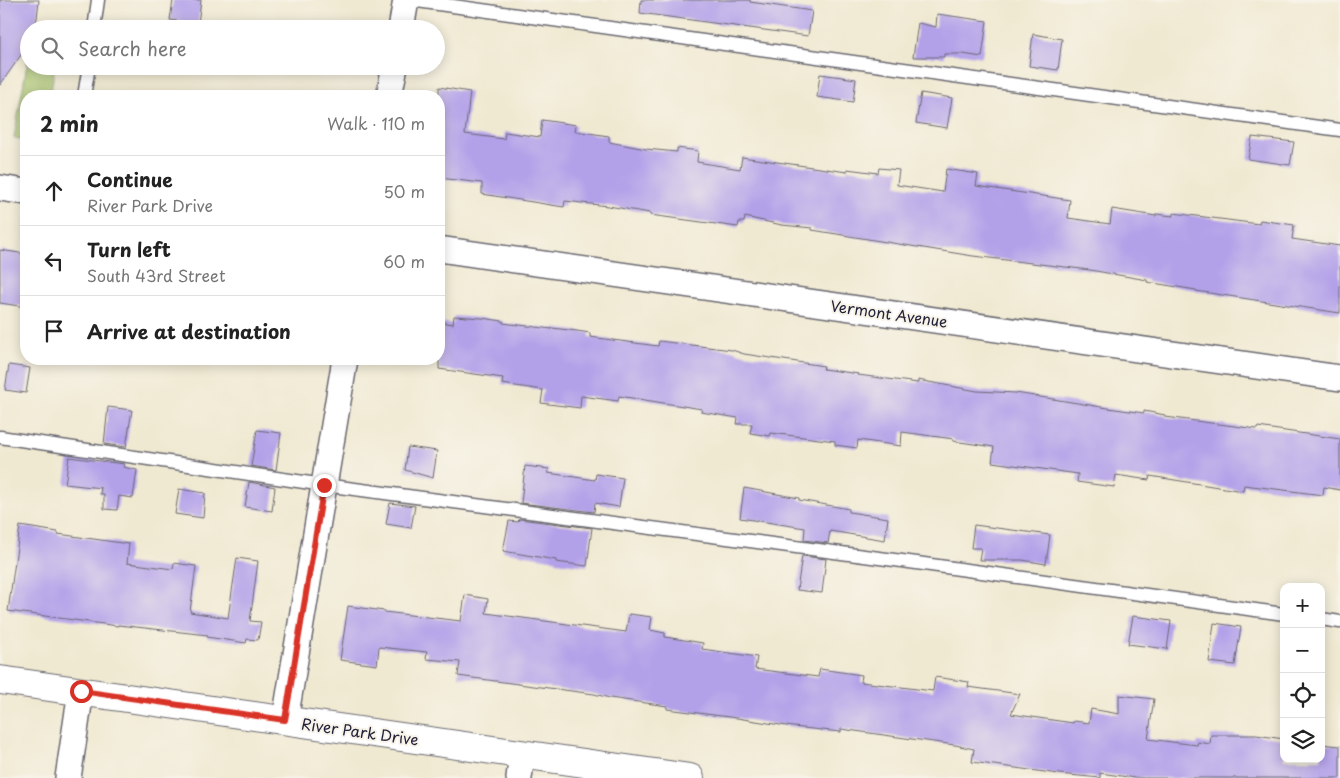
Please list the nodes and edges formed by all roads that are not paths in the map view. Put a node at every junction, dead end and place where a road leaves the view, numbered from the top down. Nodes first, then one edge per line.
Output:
1 (98, 0) edge
2 (408, 0) edge
3 (95, 20) edge
4 (403, 20) edge
5 (87, 75) edge
6 (394, 75) edge
7 (85, 90) edge
8 (391, 90) edge
9 (1340, 130) edge
10 (0, 188) edge
11 (20, 191) edge
12 (445, 250) edge
13 (344, 365) edge
14 (1340, 378) edge
15 (0, 437) edge
16 (324, 485) junction
17 (1280, 613) edge
18 (1325, 620) edge
19 (1340, 622) edge
20 (0, 680) edge
21 (81, 691) junction
22 (285, 720) junction
23 (521, 766) edge
24 (68, 778) edge
25 (690, 778) edge

1 - 3 lane
2 - 4 street
2 - 9 lane
5 - 7 lane
6 - 8 street
10 - 11 street
12 - 14 street, Vermont Avenue
13 - 16 street
15 - 16 lane
16 - 17 lane
16 - 22 street
18 - 19 lane
20 - 21 street, River Park Drive
21 - 22 street, River Park Drive
21 - 24 street
22 - 23 street, River Park Drive
23 - 25 street, River Park Drive

